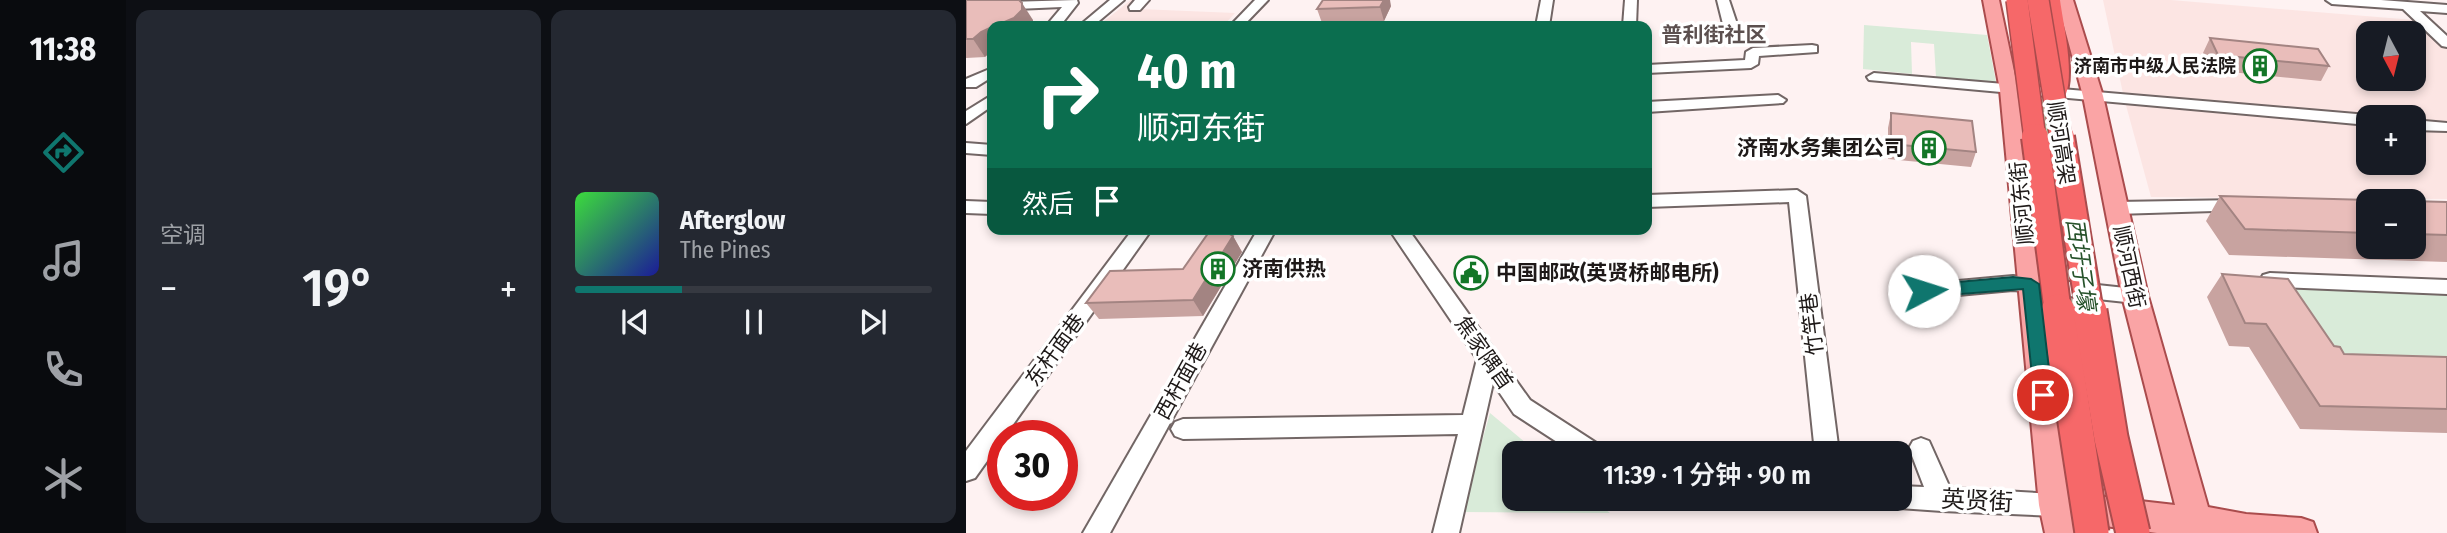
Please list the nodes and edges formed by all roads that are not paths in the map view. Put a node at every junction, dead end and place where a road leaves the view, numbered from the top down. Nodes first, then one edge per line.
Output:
1 (1118, 0) edge
2 (1262, 0) edge
3 (1548, 0) edge
4 (1630, 0) edge
5 (1723, 0) edge
6 (1991, 0) edge
7 (2007, 0) edge
8 (2017, 0) edge
9 (2038, 0) edge
10 (2051, 0) edge
11 (2065, 0) edge
12 (2332, 0) edge
13 (2402, 3) edge
14 (977, 5) edge
15 (2447, 6) edge
16 (1057, 21) edge
17 (1091, 21) edge
18 (1241, 21) edge
19 (1544, 21) edge
20 (1630, 21) edge
21 (1730, 24) dead end
22 (2447, 43) edge
23 (1812, 49) dead end
24 (1652, 69) edge
25 (1874, 77) dead end
26 (2037, 93) junction
27 (2093, 96) junction
28 (1778, 100) dead end
29 (987, 103) edge
30 (1652, 107) edge
31 (966, 119) edge
32 (2356, 119) edge
33 (2426, 126) edge
34 (2443, 127) dead end
35 (966, 148) edge
36 (987, 150) edge
37 (1652, 201) edge
38 (2262, 206) edge
39 (966, 207) edge
40 (987, 208) edge
41 (2116, 208) junction
42 (1139, 235) edge
43 (1264, 235) edge
44 (1402, 235) edge
45 (2031, 284) junction
46 (2447, 287) edge
47 (1924, 291) dead end
48 (2135, 296) junction
49 (2284, 300) edge
50 (1488, 359) junction
51 (1472, 424) junction
52 (1183, 429) dead end
53 (1574, 441) edge
54 (1826, 441) edge
55 (1921, 448) dead end
56 (966, 470) edge
57 (1912, 498) edge
58 (1941, 500) junction
59 (2068, 524) edge
60 (2197, 526) edge
61 (1096, 533) edge
62 (1446, 533) edge
63 (2133, 533) edge
64 (2301, 533) edge

1 - 17 street
2 - 18 street
3 - 19 street
4 - 20 street
5 - 21 street
6 - 26 main road, 顺河东街
7 - 26 highway, bridge
8 - 26 highway, 顺河高架, bridge
9 - 26 highway, 顺河高架, bridge
10 - 26 highway, bridge
11 - 27 main road, 顺河西街
12 - 13 street
13 - 15 street
13 - 22 street
14 - 16 street
23 - 24 street
25 - 26 street
26 - 27 street
26 - 45 main road, 顺河东街
26 - 59 highway, 顺河高架, bridge
26 - 63 highway, 顺河高架, bridge
27 - 32 street
27 - 41 main road, 顺河西街
28 - 30 street
29 - 31 street
33 - 34 street
35 - 36 street
37 - 54 street, 竹竿巷
38 - 41 street
39 - 40 street
41 - 48 main road, 顺河西街
42 - 56 street, 东杆面巷
43 - 61 street, 西杆面巷
44 - 50 street, 焦家隅首
45 - 47 street
45 - 48 street
45 - 59 main road, 顺河东街
46 - 49 street
48 - 60 main road, 顺河西街
50 - 51 street
50 - 53 street, 焦家隅首
51 - 52 street
51 - 62 street
55 - 58 street
57 - 58 street, 英贤街
58 - 59 street, 英贤街
59 - 60 main road
60 - 64 main road

